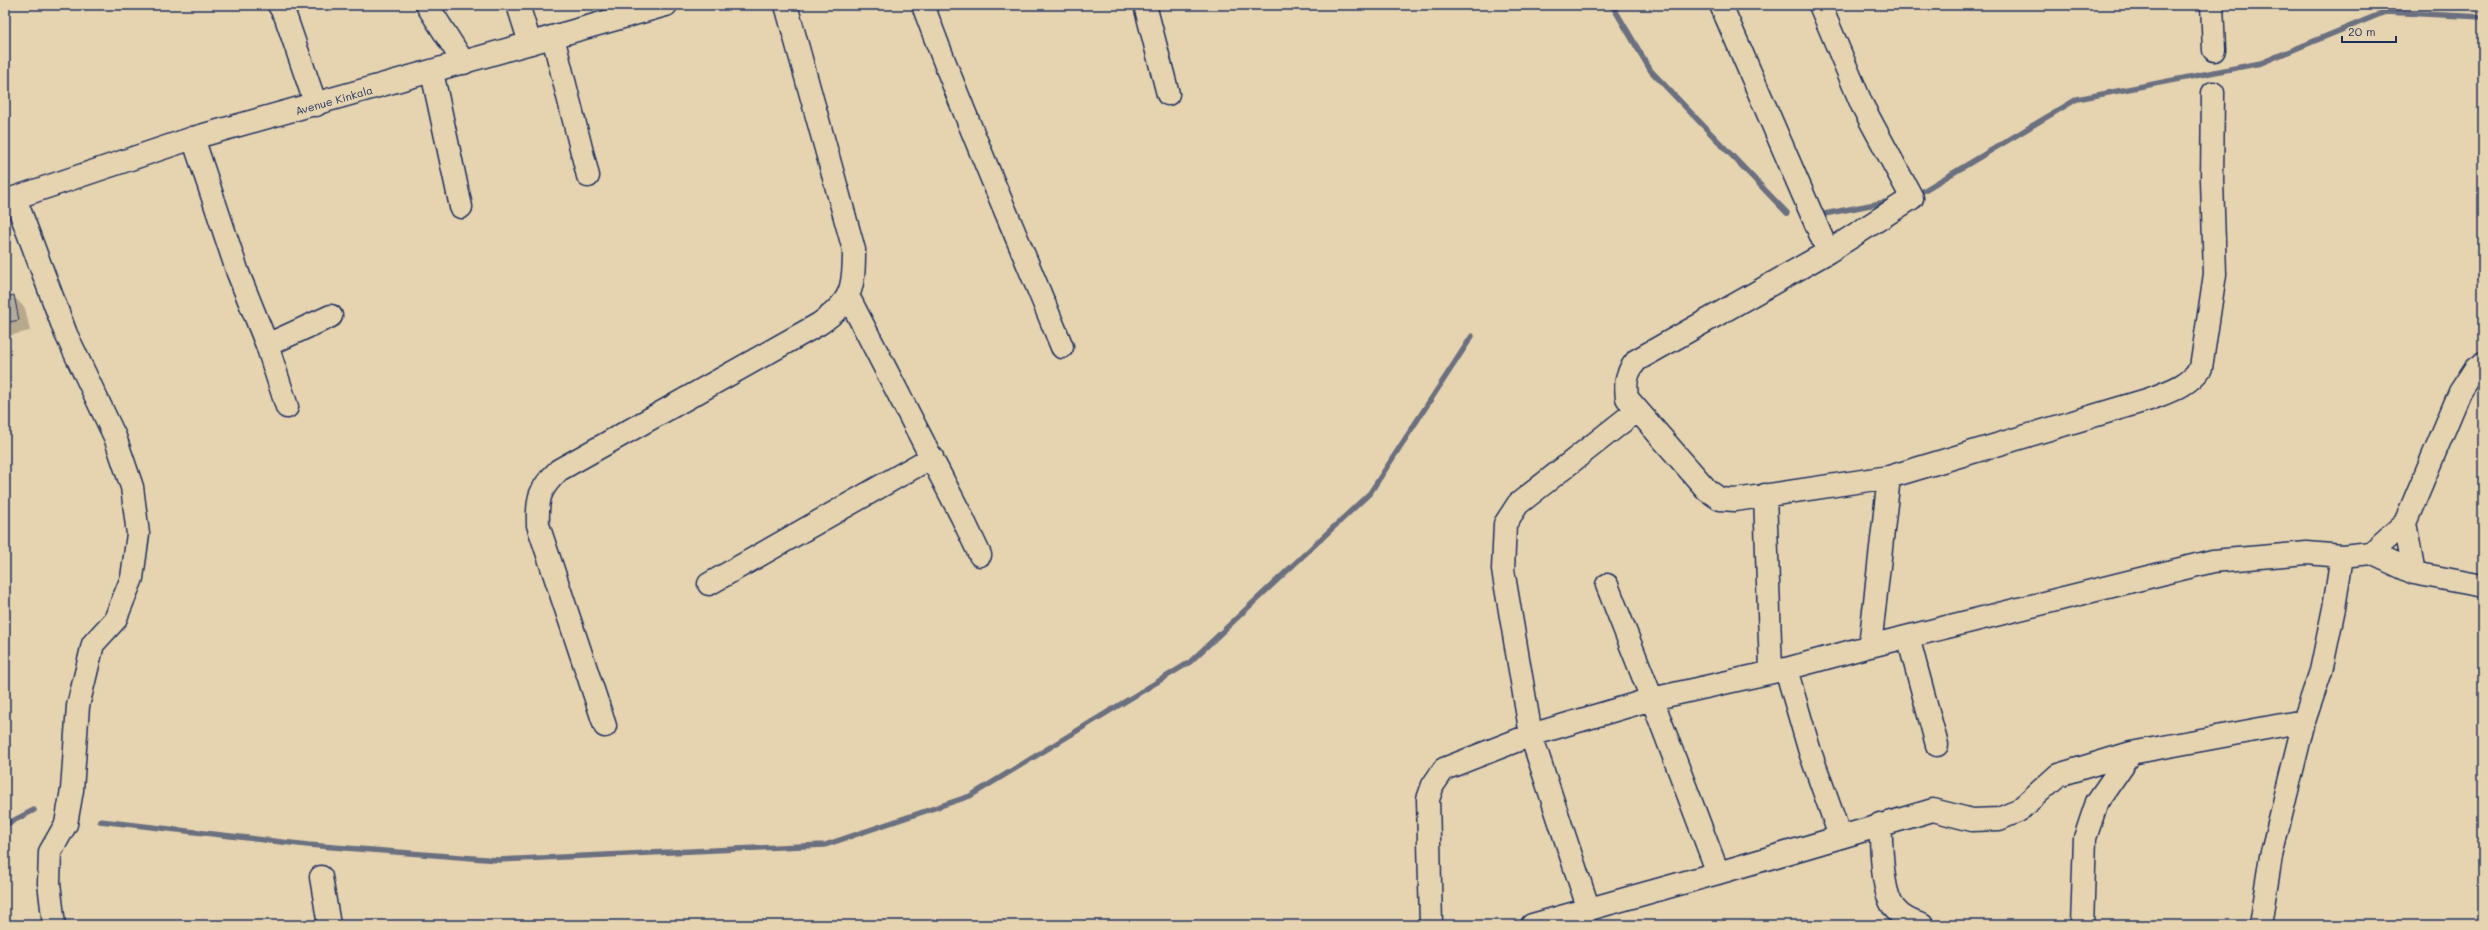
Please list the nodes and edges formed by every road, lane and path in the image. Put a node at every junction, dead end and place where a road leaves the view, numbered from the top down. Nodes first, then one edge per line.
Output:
1 (279, 5) edge
2 (427, 5) edge
3 (518, 5) edge
4 (666, 5) edge
5 (786, 5) edge
6 (923, 5) edge
7 (1145, 5) edge
8 (1721, 5) edge
9 (1820, 5) edge
10 (2212, 5) edge
11 (553, 37) junction
12 (530, 43) junction
13 (2214, 50) dead end
14 (464, 63) junction
15 (432, 72) junction
16 (2213, 93) dead end
17 (1168, 94) dead end
18 (316, 105) junction
19 (193, 138) junction
20 (588, 176) dead end
21 (10, 199) edge
22 (461, 207) dead end
23 (1828, 252) junction
24 (848, 296) junction
25 (331, 316) dead end
26 (267, 345) junction
27 (1062, 347) dead end
28 (2483, 363) edge
29 (287, 407) dead end
30 (1636, 411) junction
31 (932, 457) junction
32 (1889, 477) junction
33 (1764, 495) junction
34 (2405, 523) junction
35 (2371, 553) junction
36 (980, 555) dead end
37 (2342, 556) junction
38 (2414, 572) junction
39 (709, 584) dead end
40 (1606, 585) dead end
41 (2483, 586) edge
42 (1908, 636) junction
43 (1870, 646) junction
44 (1778, 670) junction
45 (1652, 698) junction
46 (2304, 721) junction
47 (605, 726) dead end
48 (1531, 735) junction
49 (1937, 745) dead end
50 (2131, 753) junction
51 (1880, 824) junction
52 (1840, 836) junction
53 (1718, 873) junction
54 (321, 877) dead end
55 (1589, 910) junction
56 (54, 925) edge
57 (329, 925) edge
58 (1431, 925) edge
59 (1532, 925) edge
60 (1922, 925) edge
61 (2082, 925) edge
62 (2260, 925) edge

1 - 18 street
2 - 14 street
3 - 12 street
4 - 11 street, Avenue Kinkala
5 - 24 street
6 - 27 street
7 - 17 street
8 - 23 street
9 - 23 street
10 - 13 street
11 - 12 street, Avenue Kinkala
11 - 20 street
12 - 14 street, Avenue Kinkala
14 - 15 street, Avenue Kinkala
15 - 18 street, Avenue Kinkala
15 - 22 street
16 - 32 street
18 - 19 street, Avenue Kinkala
19 - 21 street, Avenue Kinkala
19 - 26 street
21 - 56 street
23 - 30 street
24 - 31 street
24 - 47 street
25 - 26 street
26 - 29 street
28 - 34 street
30 - 33 street
30 - 48 street
31 - 36 street
31 - 39 street
32 - 33 street
32 - 43 street
33 - 44 street
34 - 35 street
34 - 38 street
35 - 37 street
35 - 38 street
37 - 42 street
37 - 46 street
38 - 41 street
40 - 45 street
42 - 43 street
42 - 49 street
43 - 44 street
44 - 45 street
44 - 52 street
45 - 48 street
45 - 53 street
46 - 50 street
46 - 62 street
48 - 55 street
48 - 58 street
50 - 51 street
50 - 61 street
51 - 52 street
51 - 60 street
52 - 53 street
53 - 55 street
54 - 57 street
55 - 59 street

